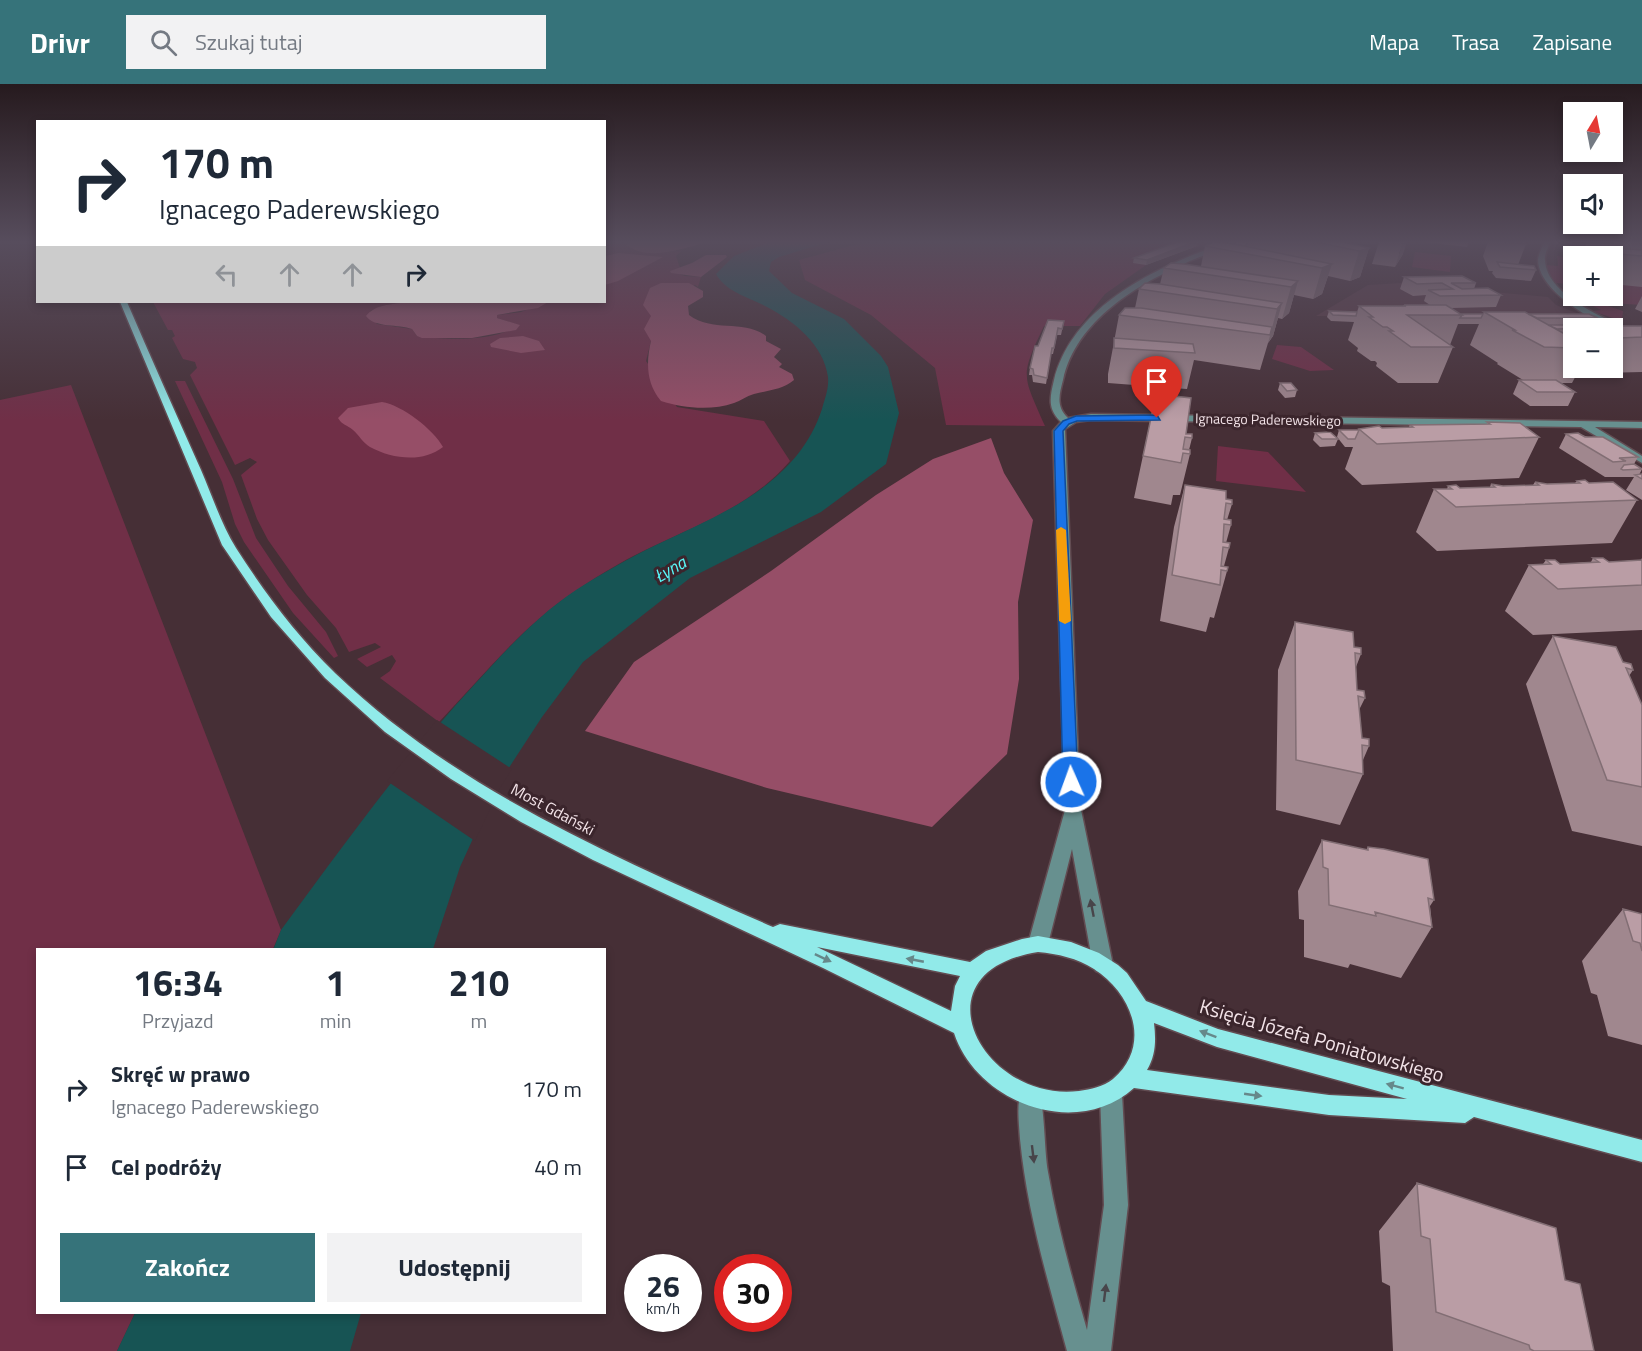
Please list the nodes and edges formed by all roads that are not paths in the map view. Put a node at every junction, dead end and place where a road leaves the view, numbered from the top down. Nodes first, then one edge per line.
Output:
1 (1117, 301) edge
2 (1570, 301) edge
3 (123, 303) edge
4 (1602, 318) edge
5 (1623, 325) edge
6 (1634, 325) edge
7 (1623, 329) edge
8 (1642, 338) edge
9 (1066, 422) junction
10 (1583, 424) junction
11 (1642, 425) edge
12 (1642, 460) edge
13 (1072, 806) junction
14 (750, 925) junction
15 (1038, 944) junction
16 (1103, 965) junction
17 (973, 971) junction
18 (1140, 1008) junction
19 (962, 1027) junction
20 (1132, 1078) junction
21 (1111, 1094) junction
22 (1030, 1096) junction
23 (1492, 1113) junction
24 (1642, 1151) edge
25 (1080, 1351) edge
26 (1098, 1351) edge

1 - 9 street
2 - 4 street
3 - 14 main road, Most Gdański
5 - 6 street
7 - 8 street
9 - 10 street, Ignacego Paderewskiego
9 - 13 street
10 - 11 street, Ignacego Paderewskiego
10 - 12 street
13 - 15 street
16 -> 13 street
17 -> 14 main road
14 -> 19 main road
15 - 16 main road
15 - 17 main road
16 - 18 main road
17 - 19 main road
18 - 20 main road
23 -> 18 main road, Księcia Józefa Poniatowskiego
19 - 22 main road
20 - 21 main road
20 -> 23 main road, Księcia Józefa Poniatowskiego
21 - 22 main road
26 -> 21 street
22 -> 25 street
23 - 24 main road, Księcia Józefa Poniatowskiego

